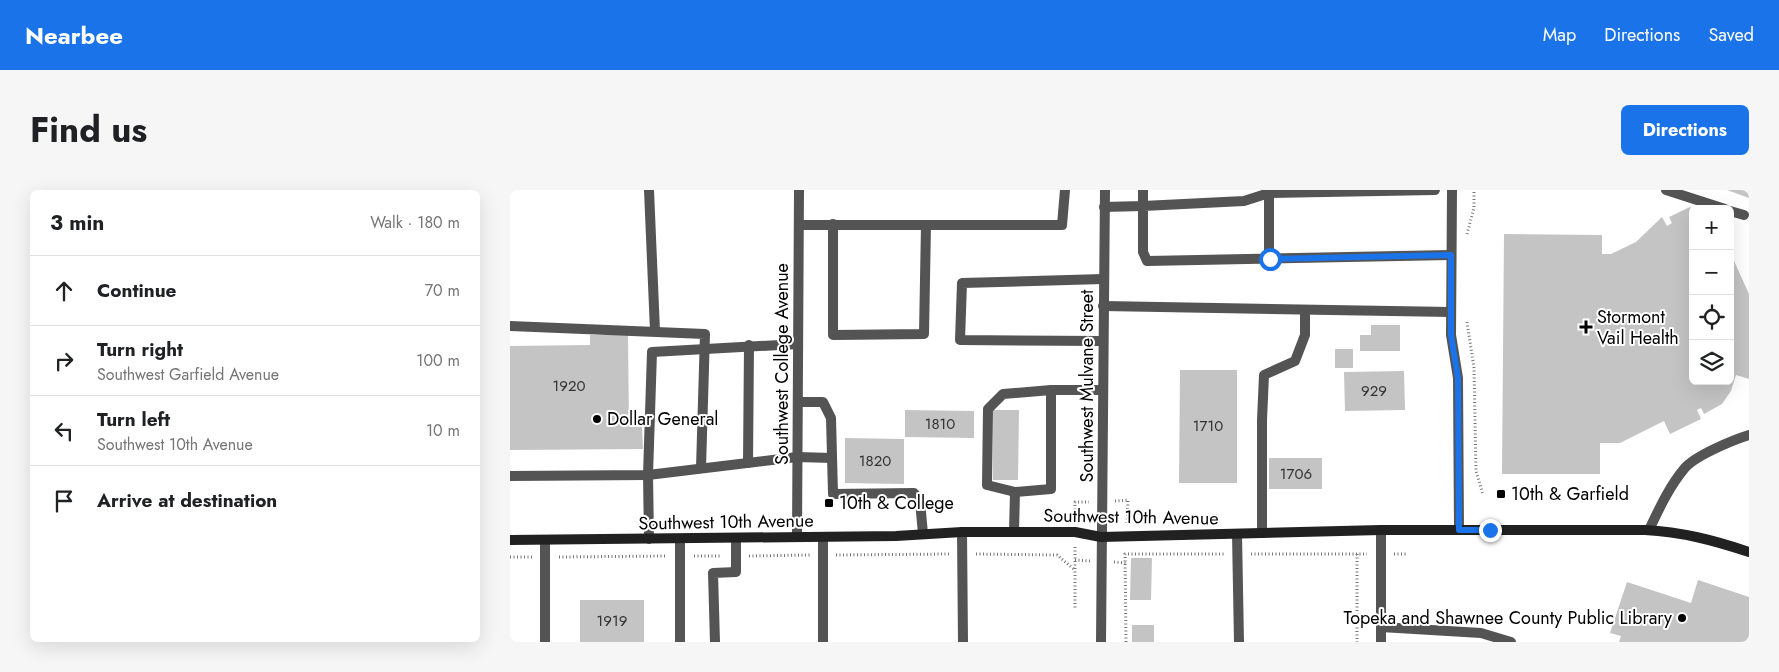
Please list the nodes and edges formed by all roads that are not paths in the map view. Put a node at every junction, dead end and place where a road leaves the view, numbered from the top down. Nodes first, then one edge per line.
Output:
1 (649, 190) edge
2 (799, 190) edge
3 (1065, 190) edge
4 (1105, 190) edge
5 (1143, 190) edge
6 (1244, 190) edge
7 (1435, 190) edge
8 (1452, 190) edge
9 (1666, 190) edge
10 (1269, 193) junction
11 (1244, 201) junction
12 (1713, 205) edge
13 (1143, 206) junction
14 (1104, 207) junction
15 (1734, 211) edge
16 (1744, 215) dead end
17 (799, 224) junction
18 (833, 224) junction
19 (926, 224) junction
20 (1451, 255) junction
21 (1270, 259) junction
22 (1103, 279) junction
23 (1103, 306) junction
24 (1305, 310) junction
25 (1451, 312) junction
26 (510, 326) edge
27 (655, 331) junction
28 (1103, 341) junction
29 (798, 344) junction
30 (749, 345) junction
31 (704, 349) junction
32 (1051, 390) junction
33 (1103, 390) junction
34 (798, 402) junction
35 (1749, 435) edge
36 (797, 457) junction
37 (832, 458) junction
38 (748, 463) junction
39 (701, 468) junction
40 (648, 475) junction
41 (510, 476) edge
42 (1015, 492) junction
43 (1381, 530) junction
44 (1459, 530) junction
45 (1650, 530) junction
46 (962, 532) junction
47 (1014, 532) junction
48 (923, 534) junction
49 (1238, 534) junction
50 (1262, 534) junction
51 (1101, 536) junction
52 (823, 537) junction
53 (736, 538) junction
54 (797, 538) junction
55 (649, 539) junction
56 (680, 539) junction
57 (510, 540) edge
58 (545, 540) junction
59 (1749, 552) edge
60 (1381, 628) junction
61 (545, 642) edge
62 (680, 642) edge
63 (715, 642) edge
64 (823, 642) edge
65 (962, 642) edge
66 (1101, 642) edge
67 (1239, 642) edge
68 (1381, 642) edge
69 (1511, 642) edge

1 - 27 street
2 - 17 street, Southwest College Avenue
3 - 19 street
4 - 14 street, Southwest Mulvane Street
5 - 13 street
6 - 11 street
7 - 10 street
8 - 20 street
9 - 12 street
10 - 11 street
10 - 21 street
11 - 13 street
13 - 14 street
13 - 21 street
14 - 22 street, Southwest Mulvane Street
15 - 16 street
17 - 18 street
17 - 29 street, Southwest College Avenue
18 - 19 street
18 - 19 street
20 - 21 street
20 - 25 street
22 - 23 street, Southwest Mulvane Street
22 - 28 street
23 - 24 street
23 - 28 street, Southwest Mulvane Street
24 - 25 street
24 - 50 street
25 - 44 street
26 - 27 street
27 - 31 street
28 - 33 street, Southwest Mulvane Street
29 - 30 street
29 - 34 street, Southwest College Avenue
30 - 31 street
30 - 38 street
31 - 39 street
31 - 40 street
32 - 33 street
32 - 42 street
32 - 42 street
33 - 51 street, Southwest Mulvane Street
34 - 36 street, Southwest College Avenue
34 - 37 street
35 - 45 street
36 - 37 street
36 - 38 street
36 - 54 street, Southwest College Avenue
37 - 48 street
38 - 39 street
39 - 40 street
40 - 41 street
40 - 55 street
42 - 47 street
43 - 44 main road, Southwest 10th Avenue
43 - 50 main road, Southwest 10th Avenue
43 - 60 street
44 - 45 main road, Southwest 10th Avenue
45 - 59 main road, Southwest 10th Avenue
46 - 47 main road, Southwest 10th Avenue
46 - 48 main road, Southwest 10th Avenue
46 - 65 street
47 - 51 main road, Southwest 10th Avenue
48 - 52 main road, Southwest 10th Avenue
49 - 50 main road, Southwest 10th Avenue
49 - 51 main road, Southwest 10th Avenue
49 - 67 street
51 - 66 street, Southwest Mulvane Street
52 - 54 main road, Southwest 10th Avenue
52 - 64 street
53 - 54 main road, Southwest 10th Avenue
53 - 56 main road, Southwest 10th Avenue
53 - 63 street
55 - 56 main road, Southwest 10th Avenue
55 - 58 main road, Southwest 10th Avenue
56 - 62 street
57 - 58 main road, Southwest 10th Avenue
58 - 61 street
60 - 68 street
60 - 69 street

